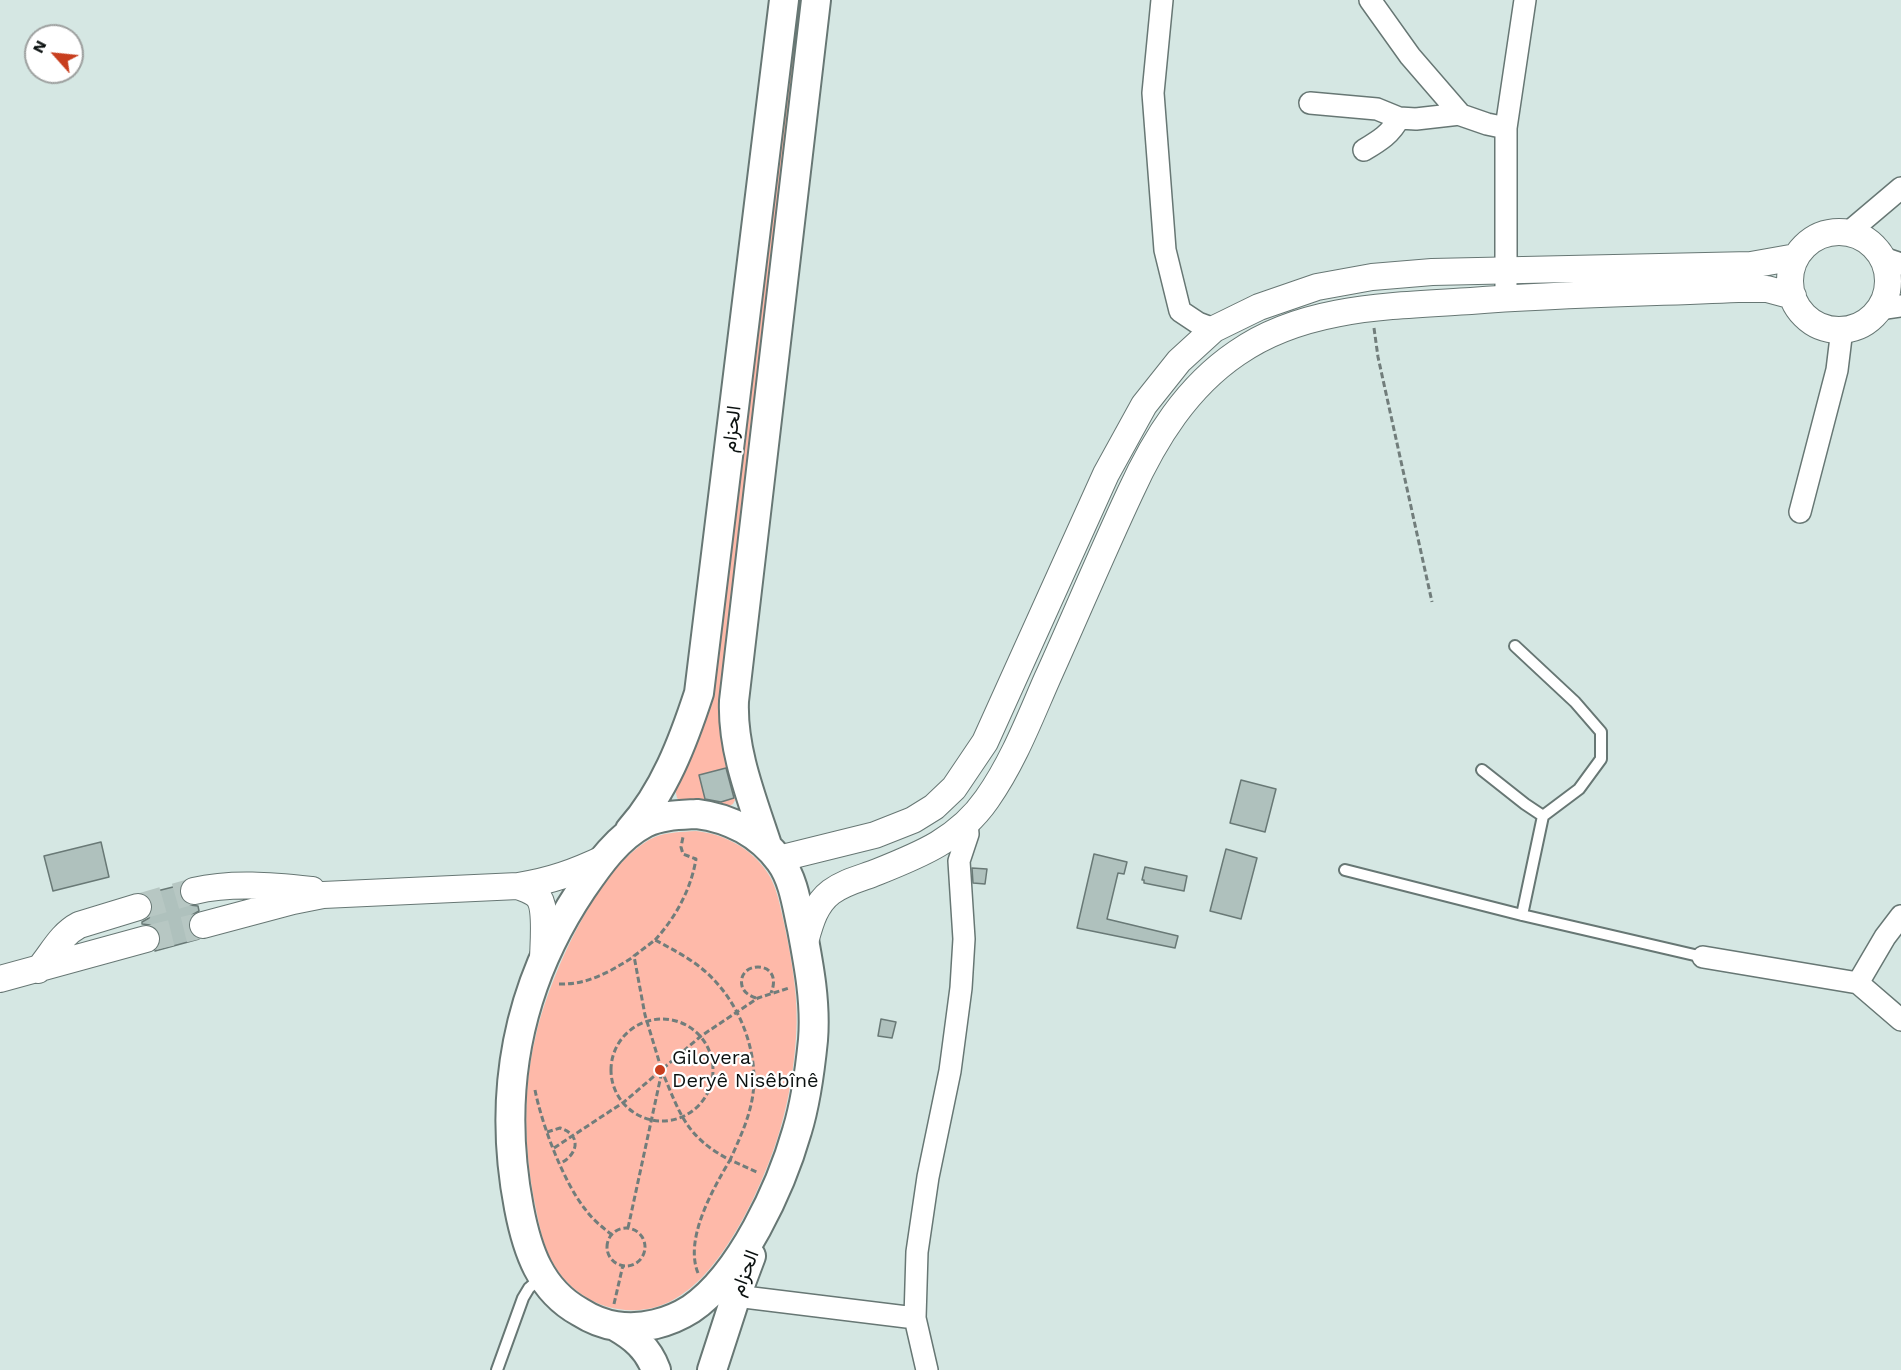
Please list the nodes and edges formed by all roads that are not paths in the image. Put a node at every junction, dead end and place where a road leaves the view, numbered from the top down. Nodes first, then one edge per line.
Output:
1 (784, 0) edge
2 (816, 0) edge
3 (1162, 0) edge
4 (1370, 0) edge
5 (1525, 0) edge
6 (1310, 103) dead end
7 (1460, 114) junction
8 (1399, 118) junction
9 (1506, 128) junction
10 (1364, 150) dead end
11 (1901, 188) edge
12 (1848, 232) junction
13 (1796, 258) junction
14 (1892, 261) edge
15 (1505, 270) junction
16 (1793, 296) junction
17 (1506, 298) junction
18 (1890, 308) edge
19 (1214, 329) junction
20 (1842, 329) junction
21 (1800, 512) dead end
22 (1515, 646) dead end
23 (1482, 770) dead end
24 (1543, 816) junction
25 (967, 823) junction
26 (614, 848) junction
27 (773, 852) junction
28 (1346, 870) dead end
29 (518, 886) junction
30 (194, 891) tunnel mouth
31 (345, 894) junction
32 (138, 908) tunnel mouth
33 (1522, 915) junction
34 (1901, 916) edge
35 (203, 926) tunnel mouth
36 (146, 939) tunnel mouth
37 (805, 942) junction
38 (1703, 957) joint
39 (38, 970) junction
40 (554, 977) junction
41 (0, 979) edge
42 (1858, 983) junction
43 (1901, 1020) edge
44 (765, 1175) junction
45 (542, 1277) junction
46 (736, 1296) junction
47 (613, 1312) junction
48 (915, 1318) junction
49 (497, 1370) edge
50 (656, 1370) edge
51 (712, 1370) edge
52 (927, 1370) edge

1 - 26 main road, الحزام
2 - 27 main road, الحزام
3 - 19 street
4 - 7 street
5 - 9 street
6 - 8 street
7 - 8 street
7 - 9 street
8 - 10 street
9 - 15 street
11 - 12 street
12 - 13 street
12 - 14 street
13 - 15 street
13 - 16 street
14 - 18 street
15 - 17 street
15 - 19 street
16 - 17 street
16 - 20 street
17 - 25 street
18 - 20 street
19 - 27 street
20 - 21 street
22 - 24 lane
23 - 24 lane
24 - 33 lane
25 - 37 street
25 - 48 street
26 - 27 main road
26 - 29 street
26 - 40 main road
27 - 37 main road
28 - 33 lane
29 - 31 street
29 - 40 street
30 - 31 street
31 - 35 street
32 - 39 street
33 - 38 lane
34 - 42 street
36 - 39 street
37 - 44 main road
38 - 42 street
39 - 41 street
40 - 45 main road
42 - 43 street
44 - 46 main road, الحزام
44 - 47 main road
45 - 47 main road
45 - 49 lane
46 - 48 street
46 - 51 main road, الحزام
47 - 50 main road
48 - 52 street

